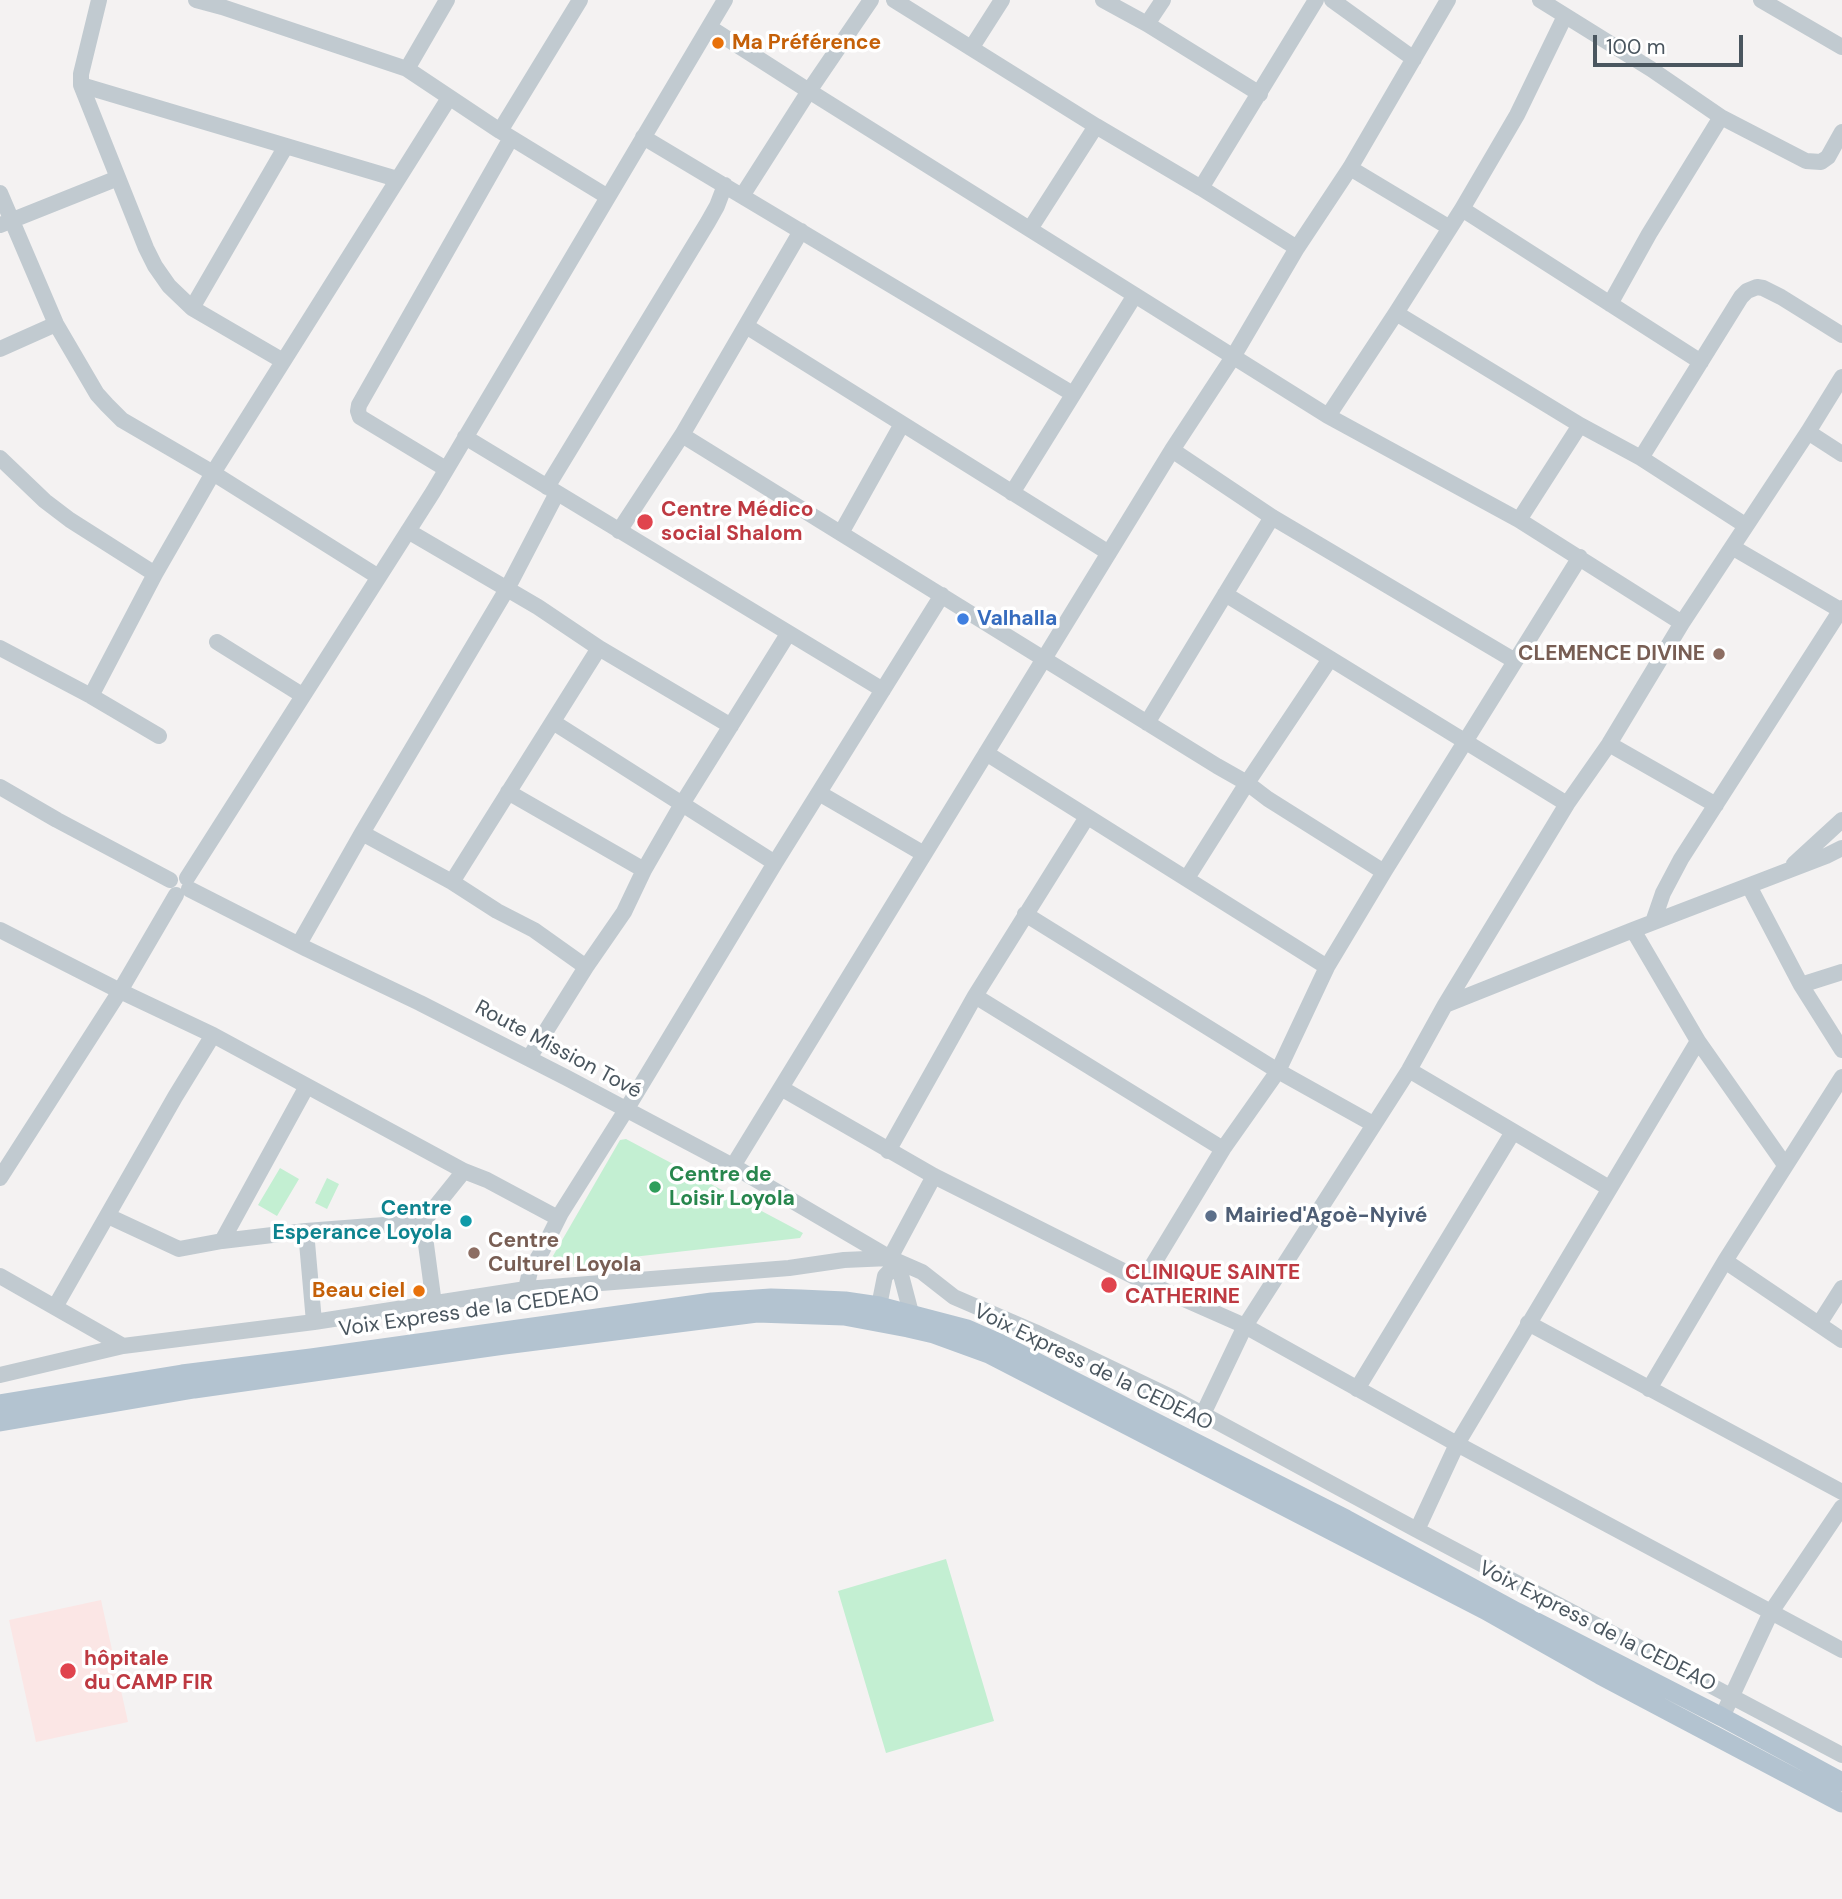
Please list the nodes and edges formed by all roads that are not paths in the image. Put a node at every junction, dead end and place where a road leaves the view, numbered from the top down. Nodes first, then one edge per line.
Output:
1 (99, 0) edge
2 (196, 0) edge
3 (447, 0) edge
4 (580, 0) edge
5 (725, 0) edge
6 (871, 0) edge
7 (894, 0) edge
8 (1002, 0) edge
9 (1102, 0) edge
10 (1163, 0) edge
11 (1316, 0) edge
12 (1332, 0) edge
13 (1448, 0) edge
14 (1540, 0) edge
15 (1761, 0) edge
16 (222, 3) edge
17 (1565, 16) junction
18 (1147, 24) junction
19 (709, 27) junction
20 (972, 47) junction
21 (1842, 47) edge
22 (1414, 59) junction
23 (407, 69) junction
24 (81, 85) junction
25 (809, 91) junction
26 (1259, 94) junction
27 (449, 97) junction
28 (1720, 117) junction
29 (1096, 126) junction
30 (1842, 132) edge
31 (505, 135) junction
32 (643, 137) junction
33 (286, 145) junction
34 (1350, 168) junction
35 (118, 178) junction
36 (397, 179) junction
37 (725, 186) junction
38 (1201, 188) junction
39 (0, 193) edge
40 (742, 196) junction
41 (608, 197) junction
42 (1462, 209) junction
43 (6, 223) edge
44 (1450, 228) junction
45 (1030, 229) junction
46 (802, 231) junction
47 (1297, 248) junction
48 (1135, 295) junction
49 (1610, 304) junction
50 (192, 308) junction
51 (1396, 313) junction
52 (56, 324) junction
53 (746, 326) junction
54 (1842, 335) edge
55 (0, 348) edge
56 (1233, 357) junction
57 (283, 361) junction
58 (1701, 362) junction
59 (1842, 377) edge
60 (1073, 394) junction
61 (1328, 416) junction
62 (902, 424) junction
63 (1580, 425) junction
64 (1808, 432) junction
65 (682, 435) junction
66 (465, 437) junction
67 (1172, 450) junction
68 (1842, 454) edge
69 (0, 458) edge
70 (1641, 458) junction
71 (446, 469) junction
72 (213, 473) junction
73 (552, 490) junction
74 (1012, 493) junction
75 (1272, 517) junction
76 (1519, 520) junction
77 (1745, 525) junction
78 (408, 531) junction
79 (619, 531) junction
80 (841, 533) junction
81 (1732, 547) junction
82 (1109, 553) junction
83 (1580, 557) junction
84 (155, 574) junction
85 (377, 576) junction
86 (507, 589) junction
87 (1225, 594) junction
88 (942, 595) junction
89 (1842, 610) edge
90 (1682, 623) junction
91 (788, 634) junction
92 (217, 642) dead end
93 (0, 648) edge
94 (600, 648) junction
95 (1044, 658) junction
96 (1330, 659) junction
97 (1516, 661) junction
98 (883, 690) junction
99 (302, 695) junction
100 (91, 696) junction
101 (553, 722) junction
102 (1147, 723) junction
103 (731, 726) junction
104 (159, 736) dead end
105 (1466, 741) junction
106 (1609, 744) junction
107 (986, 753) junction
108 (1247, 783) junction
109 (0, 787) edge
110 (508, 792) junction
111 (819, 793) junction
112 (1567, 803) junction
113 (682, 804) junction
114 (1716, 805) junction
115 (1087, 817) junction
116 (1840, 829) edge
117 (362, 833) junction
118 (1842, 848) edge
119 (924, 854) junction
120 (775, 863) junction
121 (644, 870) junction
122 (1787, 870) junction
123 (1384, 872) junction
124 (1187, 878) junction
125 (452, 882) junction
126 (181, 885) junction
127 (1749, 886) junction
128 (1025, 915) junction
129 (1653, 922) junction
130 (0, 930) edge
131 (1633, 930) junction
132 (299, 944) junction
133 (586, 967) junction
134 (1327, 967) junction
135 (1842, 972) edge
136 (1801, 985) junction
137 (120, 991) junction
138 (975, 996) junction
139 (1445, 1005) junction
140 (213, 1035) junction
141 (1698, 1041) junction
142 (1842, 1050) edge
143 (529, 1058) junction
144 (1409, 1070) junction
145 (1278, 1071) junction
146 (1842, 1077) edge
147 (307, 1086) junction
148 (781, 1088) junction
149 (626, 1110) junction
150 (1373, 1124) junction
151 (1513, 1132) junction
152 (1223, 1149) junction
153 (888, 1150) junction
154 (1785, 1165) junction
155 (733, 1166) junction
156 (464, 1171) junction
157 (934, 1176) junction
158 (0, 1178) edge
159 (1609, 1188) junction
160 (108, 1216) junction
161 (558, 1218) junction
162 (423, 1222) junction
163 (306, 1231) junction
164 (222, 1241) junction
165 (1725, 1261) junction
166 (892, 1263) junction
167 (0, 1276) edge
168 (1143, 1281) junction
169 (1842, 1288) edge
170 (526, 1289) junction
171 (434, 1304) junction
172 (879, 1306) junction
173 (55, 1307) junction
174 (909, 1321) junction
175 (314, 1322) junction
176 (1528, 1323) junction
177 (1819, 1324) junction
178 (1245, 1326) junction
179 (1842, 1340) edge
180 (123, 1346) junction
181 (0, 1375) edge
182 (1357, 1389) junction
183 (1649, 1389) junction
184 (0, 1404) edge
185 (1203, 1414) junction
186 (0, 1422) edge
187 (1457, 1444) junction
188 (1275, 1492) junction
189 (1842, 1492) edge
190 (1842, 1507) edge
191 (1417, 1530) junction
192 (1771, 1612) junction
193 (1842, 1650) edge
194 (1731, 1697) junction
195 (1722, 1717) junction
196 (1842, 1755) edge
197 (1801, 1771) junction
198 (1842, 1782) edge
199 (1842, 1803) edge

1 - 24 street
2 - 16 street
3 - 23 street
4 - 31 street
5 - 19 street
6 - 25 street
7 - 20 street
8 - 20 street
9 - 18 street
10 - 18 street
11 - 26 street
12 - 22 street
13 - 22 street
14 - 17 street
15 - 21 street
16 - 23 street
17 - 28 street
17 - 42 street
18 - 26 street
19 - 25 street
19 - 32 street
20 - 29 street
22 - 34 street
23 - 27 street
24 - 33 street
24 - 35 street
25 - 40 street
25 - 45 street
26 - 38 street
27 - 31 street
27 - 36 street
28 - 30 street
28 - 49 street
29 - 38 street
29 - 45 street
31 - 41 street
31 - 71 street
32 - 37 street
32 - 41 street
33 - 36 street
33 - 50 street
34 - 44 street
34 - 47 street
35 - 43 street
35 - 50 street
36 - 57 street
37 - 40 street
37 - 73 street
38 - 47 street
39 - 43 street
40 - 46 street
41 - 66 street
42 - 44 street
42 - 49 street
43 - 52 street
44 - 51 street
45 - 48 street
46 - 53 street
46 - 60 street
47 - 56 street
48 - 56 street
48 - 60 street
49 - 58 street
50 - 57 street
51 - 61 street
51 - 63 street
52 - 55 street
52 - 72 street
53 - 62 street
53 - 65 street
54 - 58 street
56 - 61 street
56 - 67 street
57 - 72 street
58 - 70 street
59 - 64 street
60 - 74 street
61 - 76 street
62 - 74 street
62 - 80 street
63 - 70 street
63 - 76 street
64 - 68 street
64 - 77 street
65 - 79 street
65 - 80 street
66 - 71 street
66 - 73 street
67 - 75 street
67 - 82 street
69 - 84 street
70 - 77 street
71 - 78 street
72 - 84 street
72 - 85 street
73 - 79 street
73 - 86 street
74 - 82 street
75 - 87 street
75 - 97 street
76 - 83 street
77 - 81 street
78 - 85 street
78 - 86 street
79 - 91 street
80 - 88 street
81 - 89 street
81 - 90 street
82 - 95 street
83 - 90 street
83 - 97 street
84 - 100 street
85 - 99 street
86 - 94 street
86 - 117 street
87 - 96 street
87 - 102 street
88 - 95 street
88 - 98 street
89 - 114 street
90 - 106 street
91 - 98 street
91 - 103 street
92 - 99 street
93 - 100 street
94 - 101 street
94 - 103 street
95 - 102 street
95 - 107 street
96 - 105 street
96 - 108 street
97 - 105 street
98 - 111 street
99 - 126 street
100 - 104 street
101 - 110 street
101 - 113 street
102 - 108 street
103 - 113 street
105 - 112 street
105 - 123 street
106 - 112 street
106 - 114 street
107 - 115 street
107 - 119 street
108 - 123 street
108 - 124 street
109 - 126 street, Route Mission Tové
110 - 121 street
110 - 125 street
111 - 119 street
111 - 120 street
112 - 139 street
113 - 120 street
113 - 121 street
114 - 129 street
115 - 124 street
115 - 128 street
116 - 122 street
117 - 125 street
117 - 132 street
118 - 122 street
119 - 148 street
120 - 149 street
121 - 133 street
122 - 127 street
123 - 134 street
124 - 134 street
125 - 133 street
126 - 132 street, Route Mission Tové
126 - 137 street
127 - 129 street
127 - 136 street
128 - 138 street
128 - 145 street
129 - 131 street
130 - 137 street
131 - 139 street
131 - 141 street
132 - 143 street, Route Mission Tové
133 - 143 street
134 - 145 street
135 - 136 street
136 - 142 street
137 - 140 street
137 - 158 street
138 - 152 street
138 - 153 street
139 - 144 street
140 - 147 street
140 - 160 street
141 - 154 street
141 - 159 street
143 - 149 street, Route Mission Tové
144 - 150 street
144 - 151 street
145 - 150 street
145 - 152 street
146 - 154 street
147 - 156 street
147 - 164 street
148 - 153 street
148 - 155 street
149 - 155 street, Route Mission Tové
149 - 161 street
150 - 178 street
151 - 159 street
151 - 182 street
152 - 168 street
153 - 157 street
154 - 165 street
155 - 166 street, Route Mission Tové
156 - 161 street
156 - 162 street
157 - 166 street
157 - 168 street
159 - 176 street
160 - 164 street
160 - 173 street
161 - 170 street
162 - 163 street
162 - 171 street
163 - 164 street
163 - 175 street
165 - 177 street
165 - 183 street
166 - 170 street
166 - 172 street
166 - 174 street
166 - 185 street, Route Mission Tové
167 - 173 street
168 - 178 street
169 - 177 street
170 - 171 street
171 - 175 street
172 - 174 main road, Voix Express de la CEDEAO
172 - 184 main road, Voix Express de la CEDEAO
173 - 180 street
174 - 186 main road
174 - 188 main road
175 - 180 street
176 - 183 street
176 - 187 street
177 - 179 street
178 - 182 street
178 - 185 street
180 - 181 street
182 - 187 street
183 - 189 street
185 - 191 street, Route Mission Tové
187 - 191 street
187 - 192 street
188 - 195 main road, Voix Express de la CEDEAO
188 - 197 main road
190 - 192 street
191 - 194 street, Route Mission Tové
192 - 193 street
192 - 194 street
194 - 195 street
194 - 196 street, Route Mission Tové
195 - 197 main road, Voix Express de la CEDEAO
197 - 198 main road, Voix Express de la CEDEAO
197 - 199 main road

